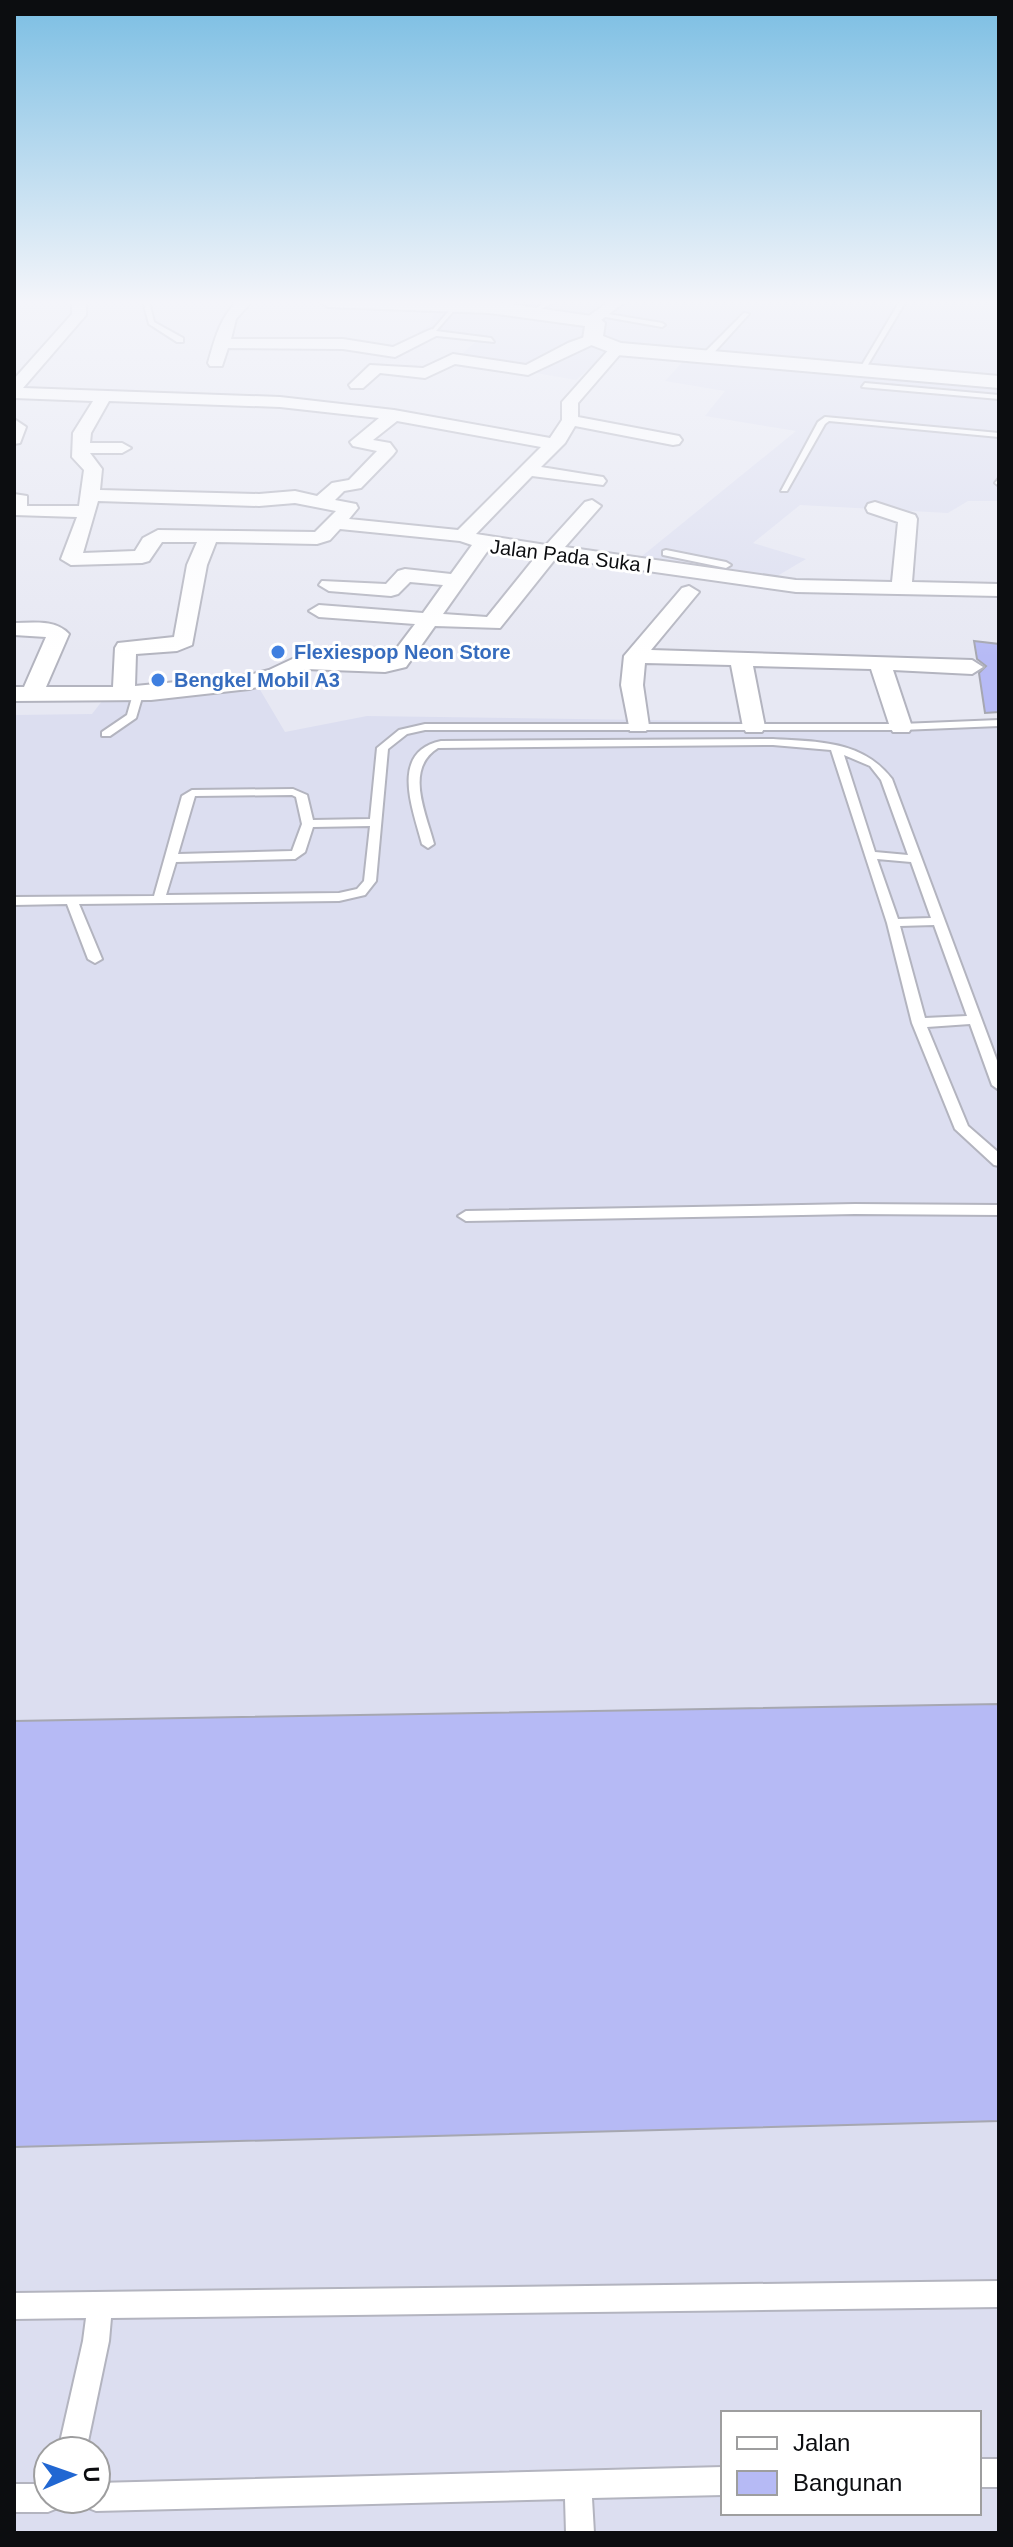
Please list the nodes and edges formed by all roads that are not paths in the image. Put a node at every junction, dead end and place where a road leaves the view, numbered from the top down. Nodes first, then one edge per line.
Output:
1 (90, 420) edge
2 (388, 420) edge
3 (421, 420) edge
4 (570, 420) joint
5 (826, 420) edge
6 (837, 420) edge
7 (935, 420) edge
8 (14, 424) edge
9 (999, 427) edge
10 (999, 435) edge
11 (14, 439) edge
12 (673, 440) dead end
13 (554, 444) junction
14 (81, 448) junction
15 (122, 448) dead end
16 (527, 470) junction
17 (597, 481) dead end
18 (784, 489) dead end
19 (14, 500) edge
20 (322, 501) junction
21 (89, 503) junction
22 (592, 506) dead end
23 (875, 508) dead end
24 (337, 523) junction
25 (209, 536) junction
26 (463, 536) junction
27 (484, 543) junction
28 (551, 551) junction
29 (666, 553) dead end
30 (847, 560) dead end
31 (727, 565) junction
32 (308, 571) dead end
33 (457, 581) junction
34 (329, 585) junction
35 (837, 588) junction
36 (901, 590) junction
37 (993, 590) edge
38 (689, 592) dead end
39 (999, 611) edge
40 (431, 618) junction
41 (14, 629) edge
42 (310, 635) junction
43 (635, 656) junction
44 (741, 659) junction
45 (880, 663) junction
46 (972, 667) dead end
47 (23, 694) edge
48 (131, 694) junction
49 (999, 723) edge
50 (638, 726) junction
51 (754, 727) junction
52 (901, 727) junction
53 (106, 734) dead end
54 (836, 747) junction
55 (375, 822) junction
56 (308, 824) junction
57 (428, 844) dead end
58 (870, 855) junction
59 (172, 858) junction
60 (915, 859) junction
61 (159, 900) junction
62 (14, 901) edge
63 (72, 901) junction
64 (940, 921) junction
65 (893, 923) junction
66 (95, 959) dead end
67 (974, 1020) junction
68 (919, 1023) junction
69 (999, 1085) edge
70 (999, 1161) edge
71 (999, 1210) edge
72 (466, 1216) dead end
73 (999, 2294) edge
74 (100, 2304) junction
75 (14, 2306) edge
76 (75, 2435) edge
77 (721, 2481) edge
78 (578, 2485) junction
79 (112, 2497) edge
80 (580, 2533) edge

1 - 14 street
2 - 20 street
3 - 13 street
4 - 12 street
4 - 13 street
5 - 18 lane
6 - 10 lane
7 - 9 lane
8 - 11 street
13 - 16 street
14 - 15 street
14 - 21 street
16 - 17 street
16 - 26 street
19 - 21 street
20 - 21 street
20 - 24 street
21 - 25 street
22 - 28 street
23 - 36 street
24 - 25 street
24 - 26 street
25 - 48 street
26 - 27 street
27 - 28 street, Jalan Pada Suka I
27 - 33 street, Jalan Pada Suka I
28 - 31 street, Jalan Pada Suka I
28 - 40 street
29 - 31 lane
30 - 35 street
31 - 35 street, Jalan Pada Suka I
32 - 34 street
33 - 34 street
33 - 40 street, Jalan Pada Suka I
34 - 42 street
35 - 36 street, Jalan Pada Suka I
36 - 37 street, Jalan Pada Suka I
37 - 39 street
38 - 43 street
40 - 42 street
40 - 42 street, Jalan Pada Suka I
41 - 47 street
42 - 48 street, Jalan Pada Suka I
43 - 44 street
43 - 50 street
44 - 45 street
44 - 51 street
45 - 46 street
45 - 52 street
47 - 48 street, Jalan Pada Suka I
48 - 53 lane
49 - 52 lane
50 - 51 lane
50 - 55 lane
51 - 52 lane
54 - 57 lane
54 - 58 lane
54 - 60 lane
55 - 56 lane
55 - 61 lane
56 - 59 lane
56 - 59 lane
58 - 60 lane
58 - 65 lane
59 - 61 lane
60 - 64 lane
61 - 63 lane
62 - 63 lane
63 - 66 lane
64 - 65 lane
64 - 67 lane
65 - 68 lane
67 - 68 lane
67 - 69 lane
68 - 70 lane
71 - 72 lane
73 - 74 lane
74 - 75 lane
74 - 76 lane
77 - 78 lane
78 - 79 lane
78 - 80 lane

